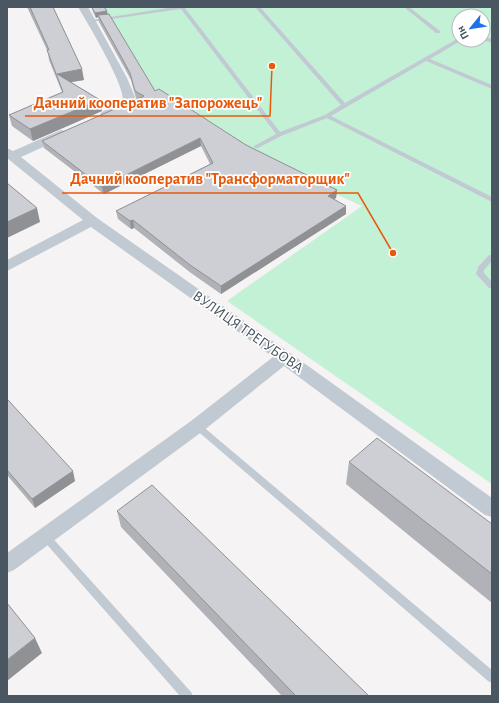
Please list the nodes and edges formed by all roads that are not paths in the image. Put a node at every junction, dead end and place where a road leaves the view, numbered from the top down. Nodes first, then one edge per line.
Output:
1 (83, 7) edge
2 (183, 7) edge
3 (257, 7) edge
4 (406, 7) edge
5 (91, 21) junction
6 (438, 32) dead end
7 (451, 44) edge
8 (426, 58) junction
9 (492, 87) edge
10 (345, 106) junction
11 (327, 116) junction
12 (98, 117) edge
13 (69, 130) edge
14 (279, 135) junction
15 (256, 147) dead end
16 (9, 154) edge
17 (492, 200) edge
18 (92, 221) junction
19 (492, 257) edge
20 (7, 266) edge
21 (492, 286) edge
22 (284, 357) junction
23 (197, 426) junction
24 (492, 509) edge
25 (45, 536) junction
26 (7, 564) edge
27 (492, 677) edge
28 (187, 696) edge

1 - 5 street
2 - 5 lane
2 - 14 lane
3 - 10 lane
4 - 6 lane
5 - 12 street
7 - 8 lane
8 - 9 lane
8 - 10 lane
10 - 11 lane
11 - 14 lane
11 - 17 lane
13 - 16 street
14 - 15 lane
16 - 18 street, ВУЛИЦЯ ТРЕГУБОВА
18 - 20 street
18 - 22 street, ВУЛИЦЯ ТРЕГУБОВА
19 - 21 lane
22 - 23 street
22 - 24 street, ВУЛИЦЯ ТРЕГУБОВА
23 - 25 street
23 - 27 lane
25 - 26 street
25 - 28 lane

